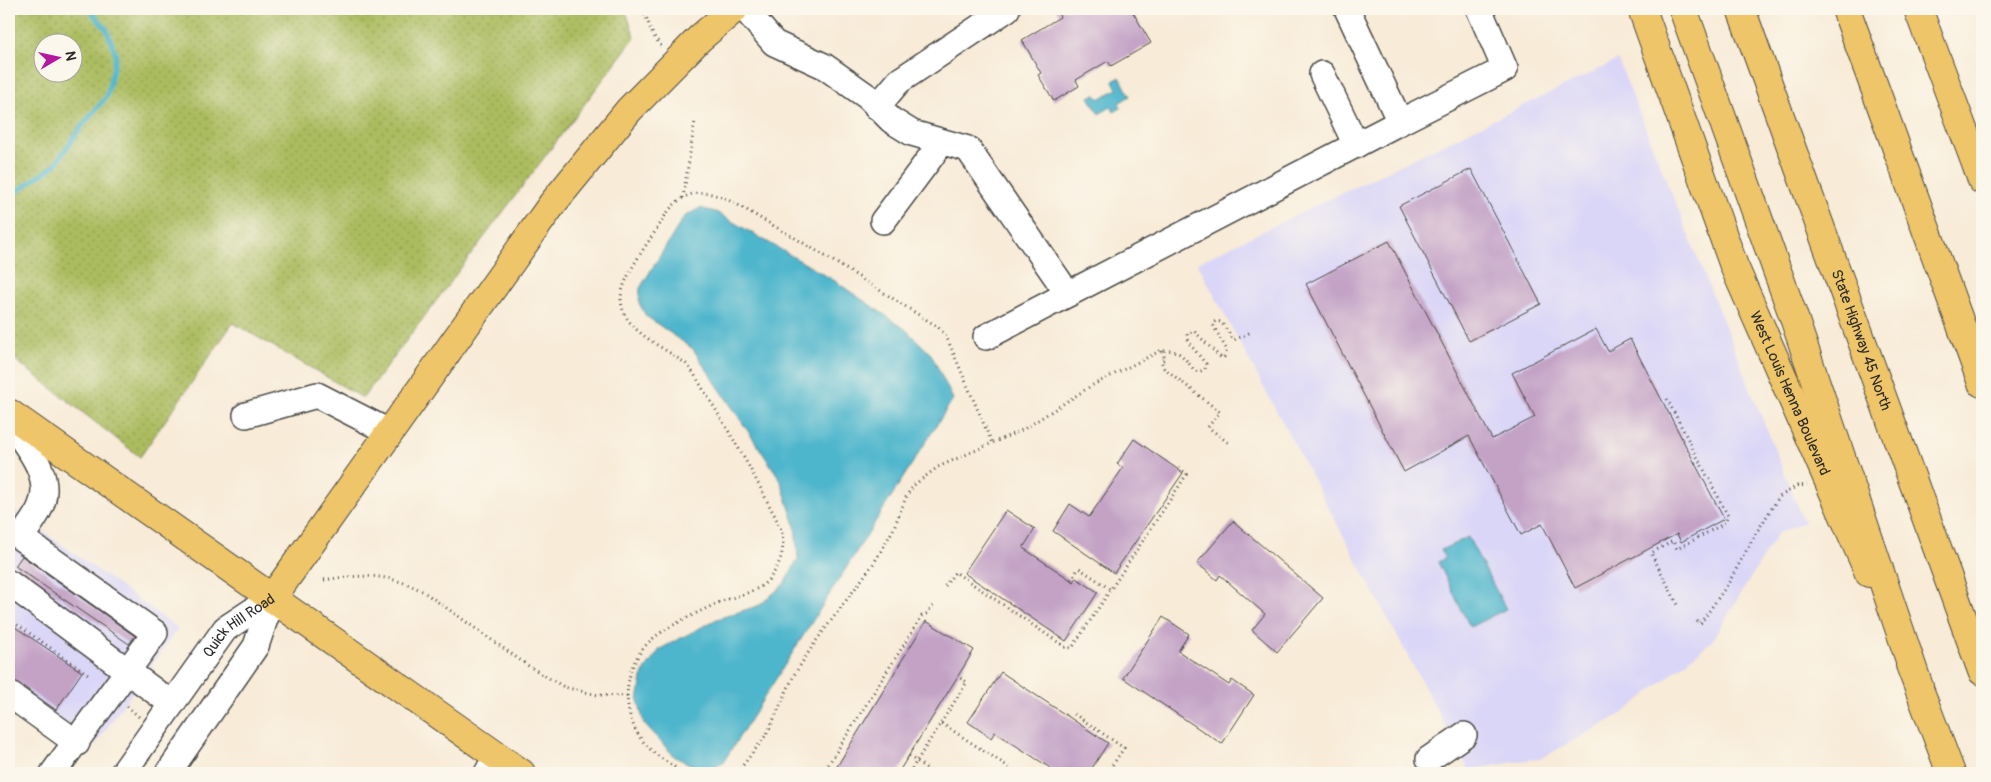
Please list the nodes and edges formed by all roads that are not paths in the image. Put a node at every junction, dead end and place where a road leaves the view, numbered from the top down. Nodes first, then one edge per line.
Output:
1 (734, 9) edge
2 (745, 9) edge
3 (1007, 9) edge
4 (1347, 9) edge
5 (1480, 9) edge
6 (1642, 9) edge
7 (1683, 9) edge
8 (1740, 9) edge
9 (1846, 9) edge
10 (1918, 9) edge
11 (1322, 74) dead end
12 (878, 107) junction
13 (1400, 122) junction
14 (942, 142) junction
15 (1356, 145) junction
16 (1982, 180) edge
17 (882, 221) dead end
18 (1068, 294) junction
19 (986, 337) dead end
20 (1982, 383) edge
21 (9, 413) edge
22 (246, 415) dead end
23 (9, 421) edge
24 (389, 432) junction
25 (13, 541) edge
26 (9, 583) edge
27 (272, 598) junction
28 (127, 671) junction
29 (1982, 671) edge
30 (1920, 687) junction
31 (9, 694) edge
32 (172, 704) junction
33 (1464, 735) dead end
34 (76, 743) junction
35 (1429, 759) dead end
36 (492, 765) edge
37 (53, 773) edge
38 (123, 773) edge
39 (168, 773) edge
40 (521, 773) edge
41 (1952, 773) edge

1 - 24 main road
2 - 12 street
3 - 12 street
4 - 13 street
5 - 13 street
6 - 30 main road, West Louis Henna Boulevard
7 - 30 main road
8 - 29 main road, State Highway 45 North
9 - 20 main road
10 - 16 main road
11 - 15 street
12 - 14 street
13 - 15 street
14 - 17 street
14 - 18 street
15 - 18 street
18 - 19 street
21 - 27 main road
22 - 24 street
23 - 25 street
24 - 27 main road
25 - 28 street
26 - 28 street
27 - 32 street, Quick Hill Road
27 - 36 main road
27 - 39 street, Quick Hill Road
28 - 32 street
28 - 34 street
30 - 41 main road, West Louis Henna Boulevard
31 - 34 street
32 - 38 street, Quick Hill Road
33 - 35 street
34 - 37 street
36 - 40 main road

